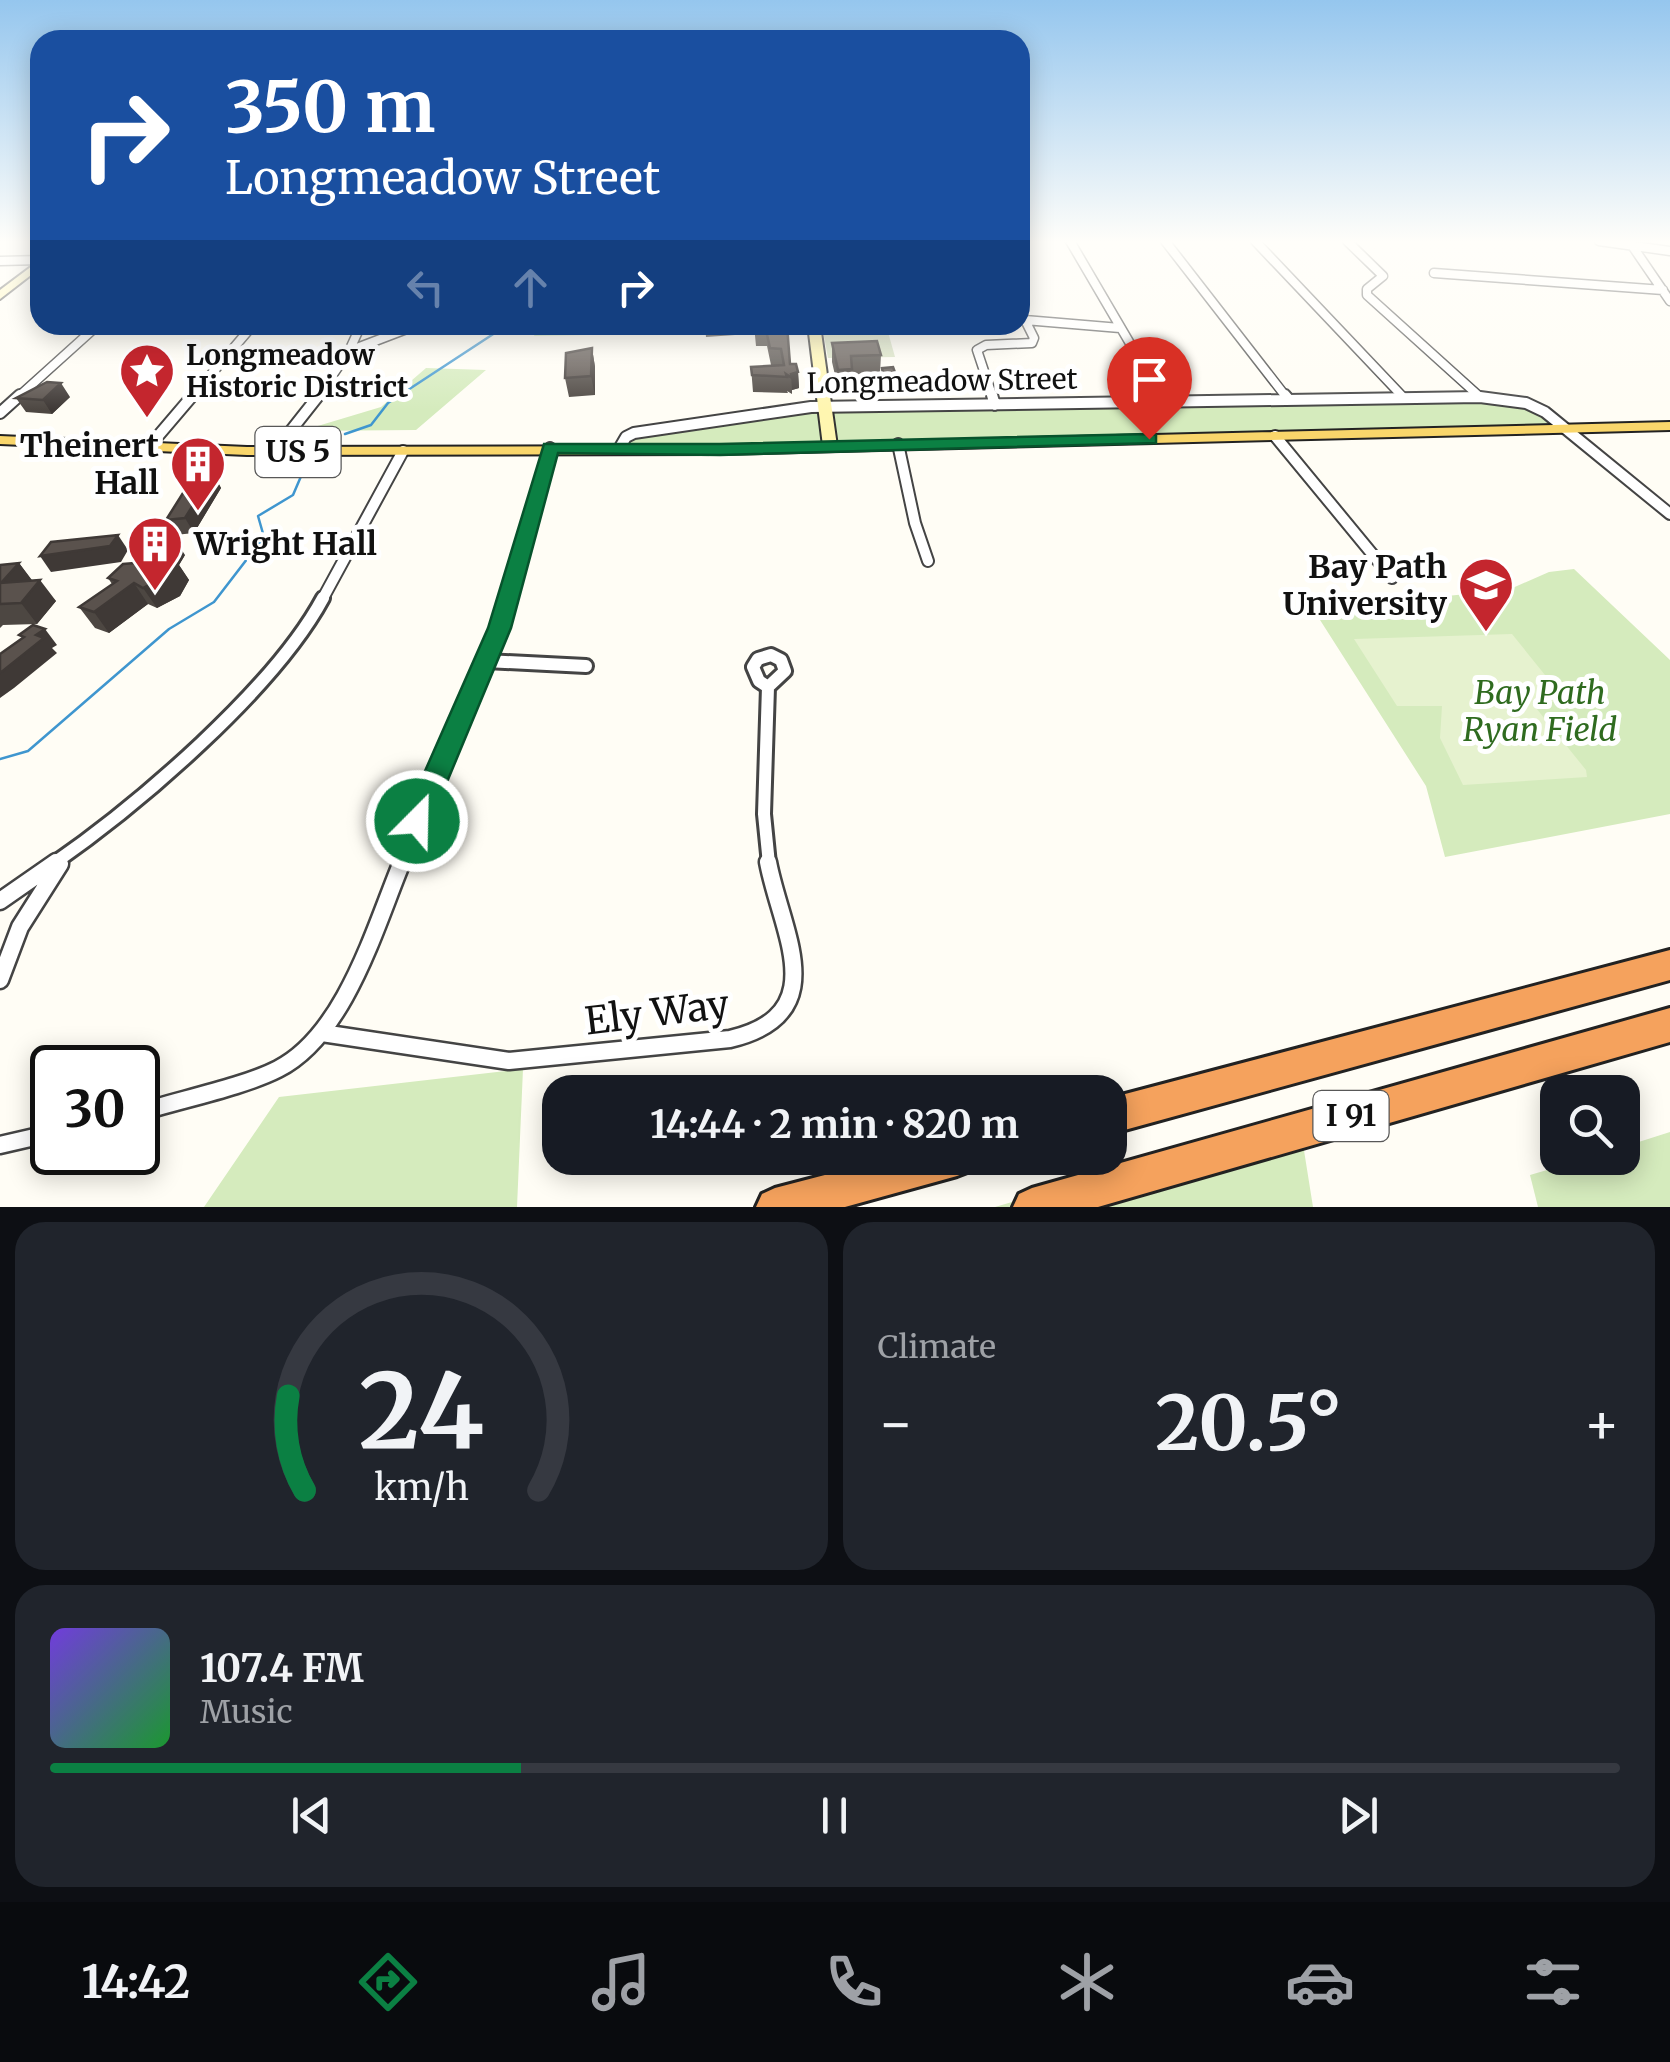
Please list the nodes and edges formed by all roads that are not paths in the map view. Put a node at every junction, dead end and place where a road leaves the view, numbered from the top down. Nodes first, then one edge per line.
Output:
1 (1105, 297) edge
2 (1209, 297) edge
3 (1308, 297) edge
4 (1370, 297) edge
5 (1030, 320) edge
6 (1120, 328) junction
7 (87, 335) edge
8 (244, 335) edge
9 (357, 335) edge
10 (375, 335) edge
11 (389, 335) edge
12 (815, 335) edge
13 (1029, 335) edge
14 (381, 338) junction
15 (349, 351) junction
16 (1480, 397) junction
17 (1404, 398) junction
18 (1289, 400) junction
19 (1164, 402) junction
20 (995, 405) junction
21 (824, 407) junction
22 (0, 413) edge
23 (1670, 426) edge
24 (1566, 430) junction
25 (1275, 436) junction
26 (0, 440) edge
27 (898, 444) junction
28 (830, 446) junction
29 (550, 448) junction
30 (619, 448) junction
31 (147, 449) junction
32 (403, 451) junction
33 (274, 452) junction
34 (1670, 514) edge
35 (928, 561) dead end
36 (1392, 578) dead end
37 (486, 661) junction
38 (586, 666) dead end
39 (768, 687) dead end
40 (66, 856) junction
41 (0, 901) edge
42 (4, 948) edge
43 (1670, 965) edge
44 (0, 980) edge
45 (1670, 1025) edge
46 (322, 1033) junction
47 (160, 1106) edge
48 (1127, 1111) edge
49 (30, 1138) edge
50 (0, 1144) edge
51 (894, 1175) edge
52 (775, 1207) edge
53 (1032, 1207) edge

1 - 6 street
2 - 18 street
3 - 17 street
4 - 16 street
5 - 6 street
6 - 19 street
7 - 22 street
8 - 31 street
9 - 15 street
10 - 14 street
11 - 14 street
12 - 21 main road
13 - 20 street
14 - 15 street
15 - 33 street
16 - 17 street, Longmeadow Street
16 - 24 street, Longmeadow Street
17 - 18 street, Longmeadow Street
18 - 19 street, Longmeadow Street
19 - 20 street, Longmeadow Street
20 - 21 street, Longmeadow Street
21 - 28 main road
21 - 30 street, Longmeadow Street
23 - 24 main road, Longmeadow Street / US 5
24 - 25 main road, Longmeadow Street / US 5
24 - 34 street
25 - 27 main road, Longmeadow Street / US 5
25 - 36 street
26 - 31 main road, Longmeadow Street / US 5
27 - 28 main road, Longmeadow Street / US 5
27 - 35 street
28 - 30 main road, Longmeadow Street / US 5
29 - 30 main road, Longmeadow Street / US 5
29 - 32 main road, Longmeadow Street / US 5
29 - 37 street
31 - 33 main road, Longmeadow Street / US 5
32 - 33 main road, Longmeadow Street / US 5
32 - 40 street
37 - 38 street
37 - 46 street
39 - 46 street, Ely Way
40 - 41 street
40 - 42 street
42 - 44 street
43 - 48 highway, I 91
45 - 53 highway, I 91
46 - 47 street
49 - 50 street
51 - 52 highway

